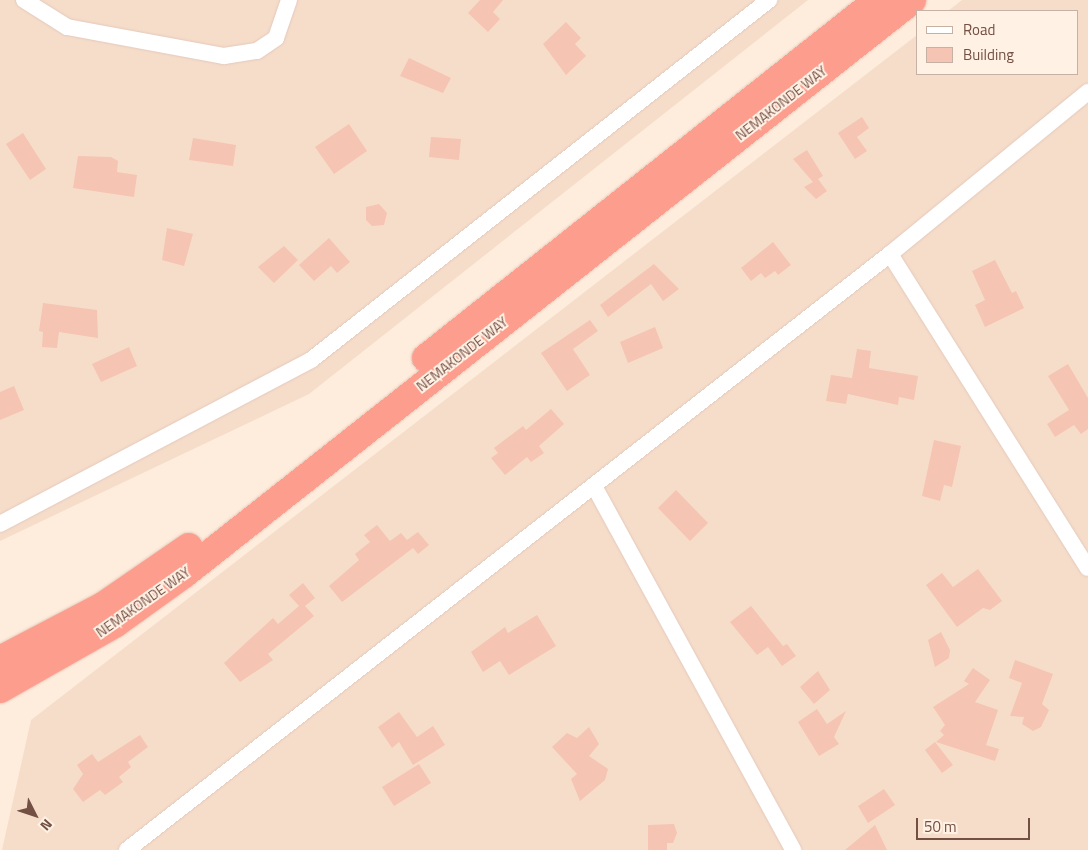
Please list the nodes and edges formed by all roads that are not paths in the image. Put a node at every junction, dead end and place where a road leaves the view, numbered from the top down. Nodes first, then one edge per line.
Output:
1 (24, 0) edge
2 (289, 0) edge
3 (770, 0) edge
4 (878, 0) edge
5 (912, 0) edge
6 (1088, 92) edge
7 (890, 254) junction
8 (594, 486) junction
9 (0, 524) edge
10 (1088, 568) edge
11 (0, 660) edge
12 (0, 689) edge
13 (127, 850) edge
14 (793, 850) edge

1 - 2 street
3 - 9 street
4 - 11 highway, NEMAKONDE WAY
5 - 12 highway, NEMAKONDE WAY
6 - 7 street
7 - 8 street
7 - 10 street
8 - 13 street
8 - 14 street

